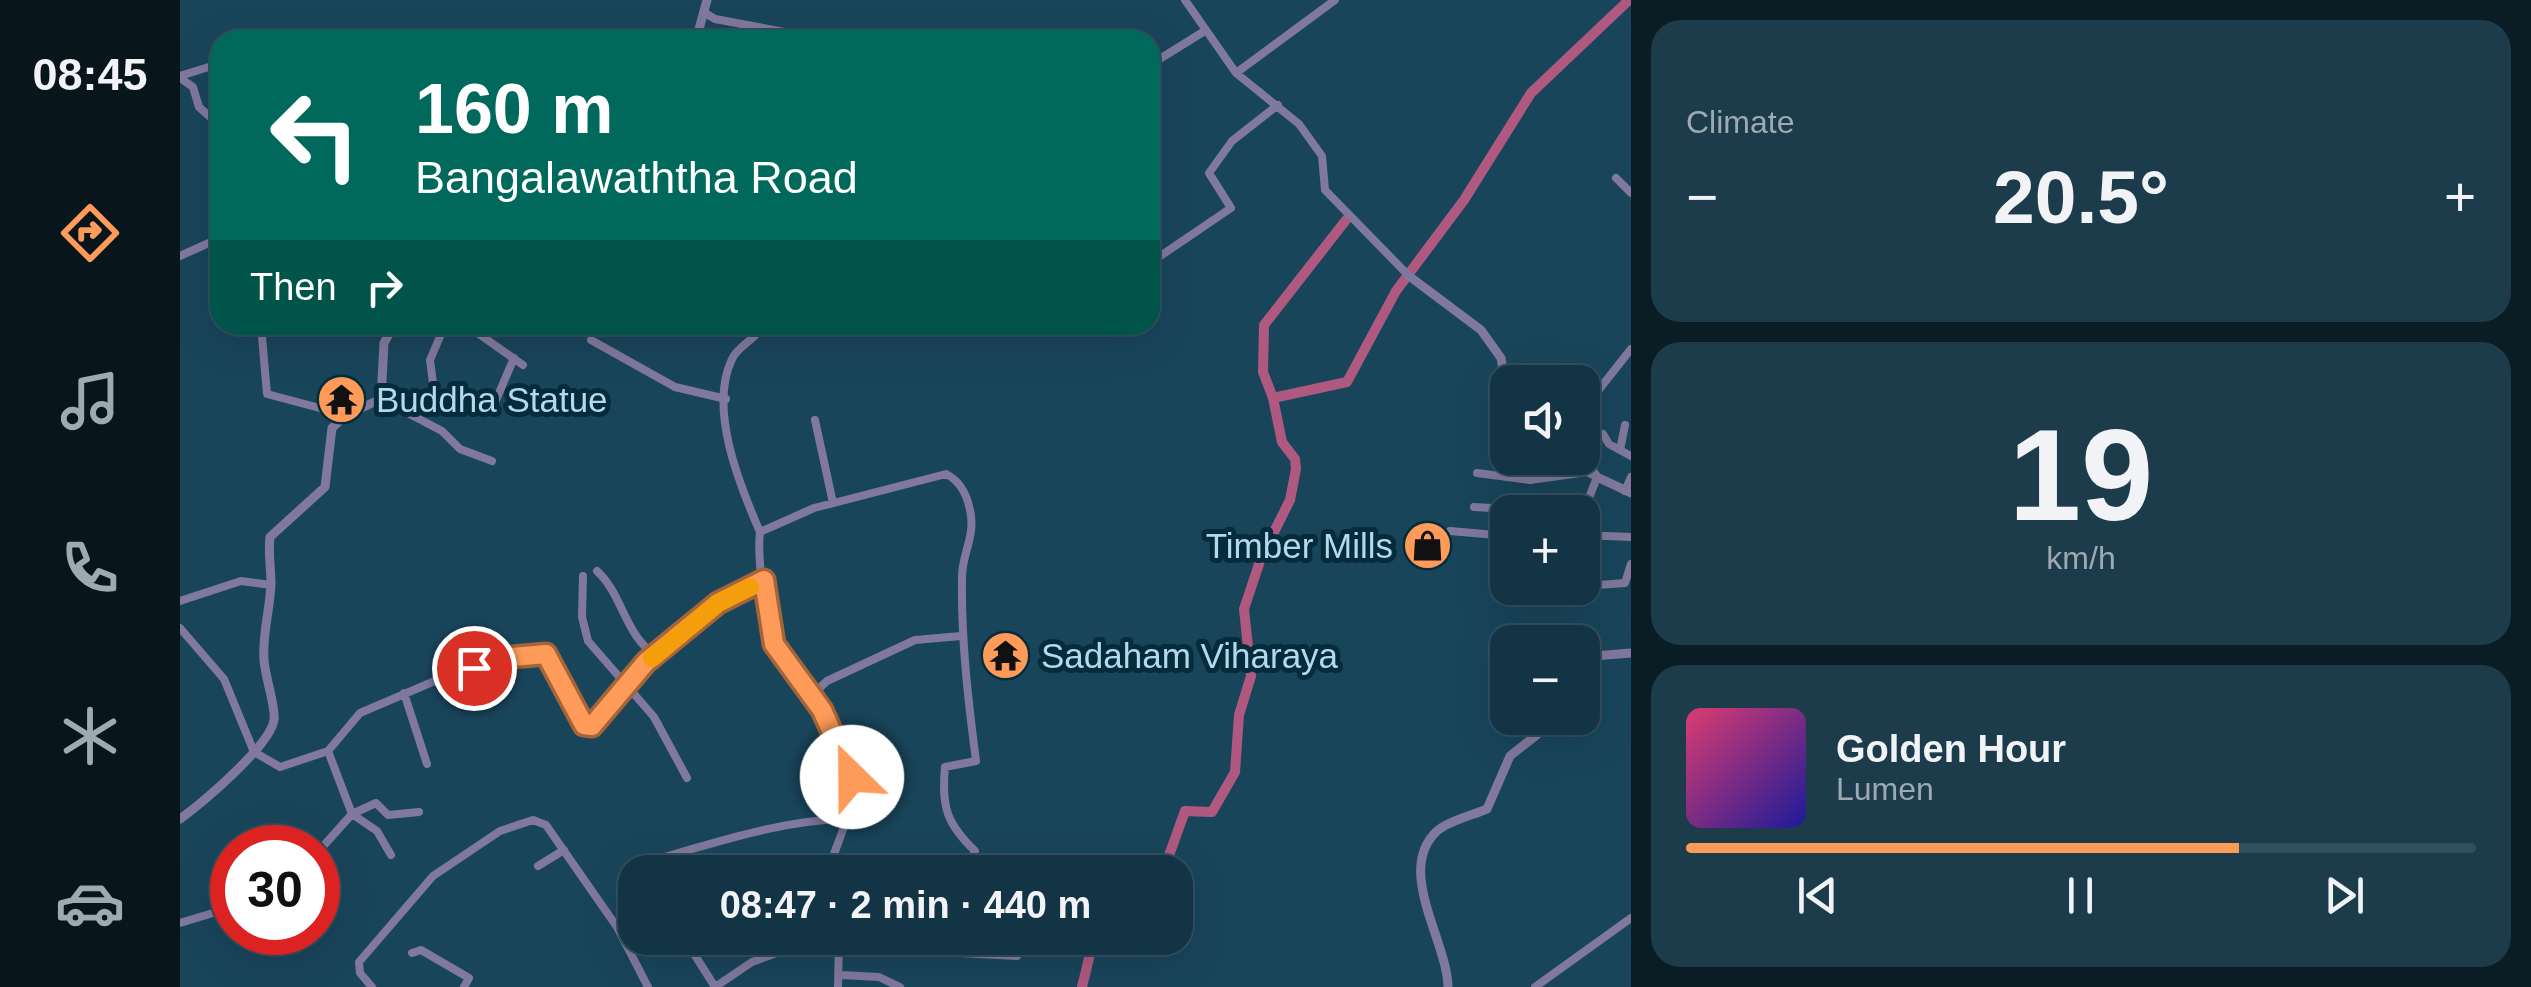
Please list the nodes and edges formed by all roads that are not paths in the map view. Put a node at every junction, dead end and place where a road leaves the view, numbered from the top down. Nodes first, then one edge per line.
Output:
1 (707, 0) edge
2 (1335, 0) edge
3 (1188, 1) edge
4 (706, 12) junction
5 (700, 30) edge
6 (774, 30) edge
7 (1203, 32) junction
8 (1160, 59) edge
9 (210, 67) edge
10 (1236, 73) junction
11 (180, 77) edge
12 (1278, 105) junction
13 (210, 117) edge
14 (1616, 178) dead end
15 (1631, 193) edge
16 (210, 242) edge
17 (180, 256) edge
18 (1160, 256) edge
19 (1408, 276) joint
20 (261, 335) edge
21 (389, 335) edge
22 (441, 335) edge
23 (488, 335) edge
24 (753, 335) edge
25 (591, 340) dead end
26 (1631, 349) edge
27 (514, 358) junction
28 (1502, 365) edge
29 (522, 366) dead end
30 (1600, 388) edge
31 (434, 391) dead end
32 (382, 399) junction
33 (726, 399) junction
34 (496, 400) dead end
35 (346, 415) junction
36 (815, 420) dead end
37 (1625, 425) dead end
38 (1603, 434) dead end
39 (1620, 450) junction
40 (1631, 456) edge
41 (492, 461) dead end
42 (1477, 473) dead end
43 (1598, 477) junction
44 (1631, 477) edge
45 (1628, 492) edge
46 (1591, 495) edge
47 (834, 503) junction
48 (1474, 507) dead end
49 (1490, 508) edge
50 (1450, 531) dead end
51 (760, 532) junction
52 (1490, 534) edge
53 (1600, 535) edge
54 (1631, 536) edge
55 (1631, 564) edge
56 (597, 570) dead end
57 (583, 576) dead end
58 (764, 580) junction
59 (271, 585) junction
60 (1600, 585) edge
61 (180, 600) edge
62 (180, 628) edge
63 (962, 640) junction
64 (1631, 653) edge
65 (656, 656) junction
66 (1600, 656) edge
67 (630, 684) junction
68 (404, 693) junction
69 (812, 696) junction
70 (1537, 735) edge
71 (328, 751) junction
72 (254, 752) junction
73 (427, 764) dead end
74 (687, 778) dead end
75 (419, 812) dead end
76 (352, 814) junction
77 (180, 819) edge
78 (846, 819) junction
79 (340, 827) edge
80 (564, 850) junction
81 (392, 854) dead end
82 (674, 855) edge
83 (834, 855) edge
84 (974, 855) edge
85 (538, 866) dead end
86 (210, 914) edge
87 (1631, 918) edge
88 (180, 924) edge
89 (412, 952) dead end
90 (695, 955) edge
91 (771, 955) edge
92 (839, 955) edge
93 (1003, 955) edge
94 (1017, 956) dead end
95 (841, 975) junction
96 (372, 987) edge
97 (464, 987) edge
98 (648, 987) edge
99 (715, 987) edge
100 (838, 987) edge
101 (900, 987) edge
102 (1448, 987) edge
103 (1535, 987) edge

1 - 4 street
2 - 10 street
3 - 7 street
4 - 5 street
4 - 6 street
7 - 8 street
7 - 10 street
9 - 11 street
10 - 12 street
11 - 13 street
12 - 18 street
12 - 19 street
14 - 15 street
16 - 17 street
19 - 28 street
20 - 35 street
21 - 32 street
22 - 31 street
23 - 27 street
24 - 33 street
25 - 33 street
26 - 30 street
27 - 29 street
27 - 34 street
32 - 35 street
32 - 41 street
33 - 51 street
35 - 59 street
36 - 47 street
37 - 39 street
38 - 39 street
39 - 40 street
42 - 43 street
43 - 45 street
43 - 46 street
44 - 45 street
47 - 51 street
47 - 63 street
48 - 49 street
50 - 52 street
51 - 58 street
53 - 54 street
55 - 60 street
56 - 65 street
57 - 67 street
58 - 65 street
58 - 69 street
59 - 61 street
59 - 72 street
62 - 72 street
63 - 69 street
63 - 84 street
64 - 66 street
65 - 67 street
67 - 68 street
67 - 74 street
68 - 71 street
68 - 73 street
69 - 78 street
70 - 102 street
71 - 72 street
71 - 76 street
72 - 77 street
75 - 76 street
76 - 79 street
76 - 81 street
78 - 82 street
78 - 83 street
80 - 85 street
80 - 96 street
80 - 98 street
86 - 88 street
87 - 103 street
89 - 97 street
90 - 99 street
91 - 99 street
92 - 95 street
93 - 94 street
95 - 100 street
95 - 101 street

